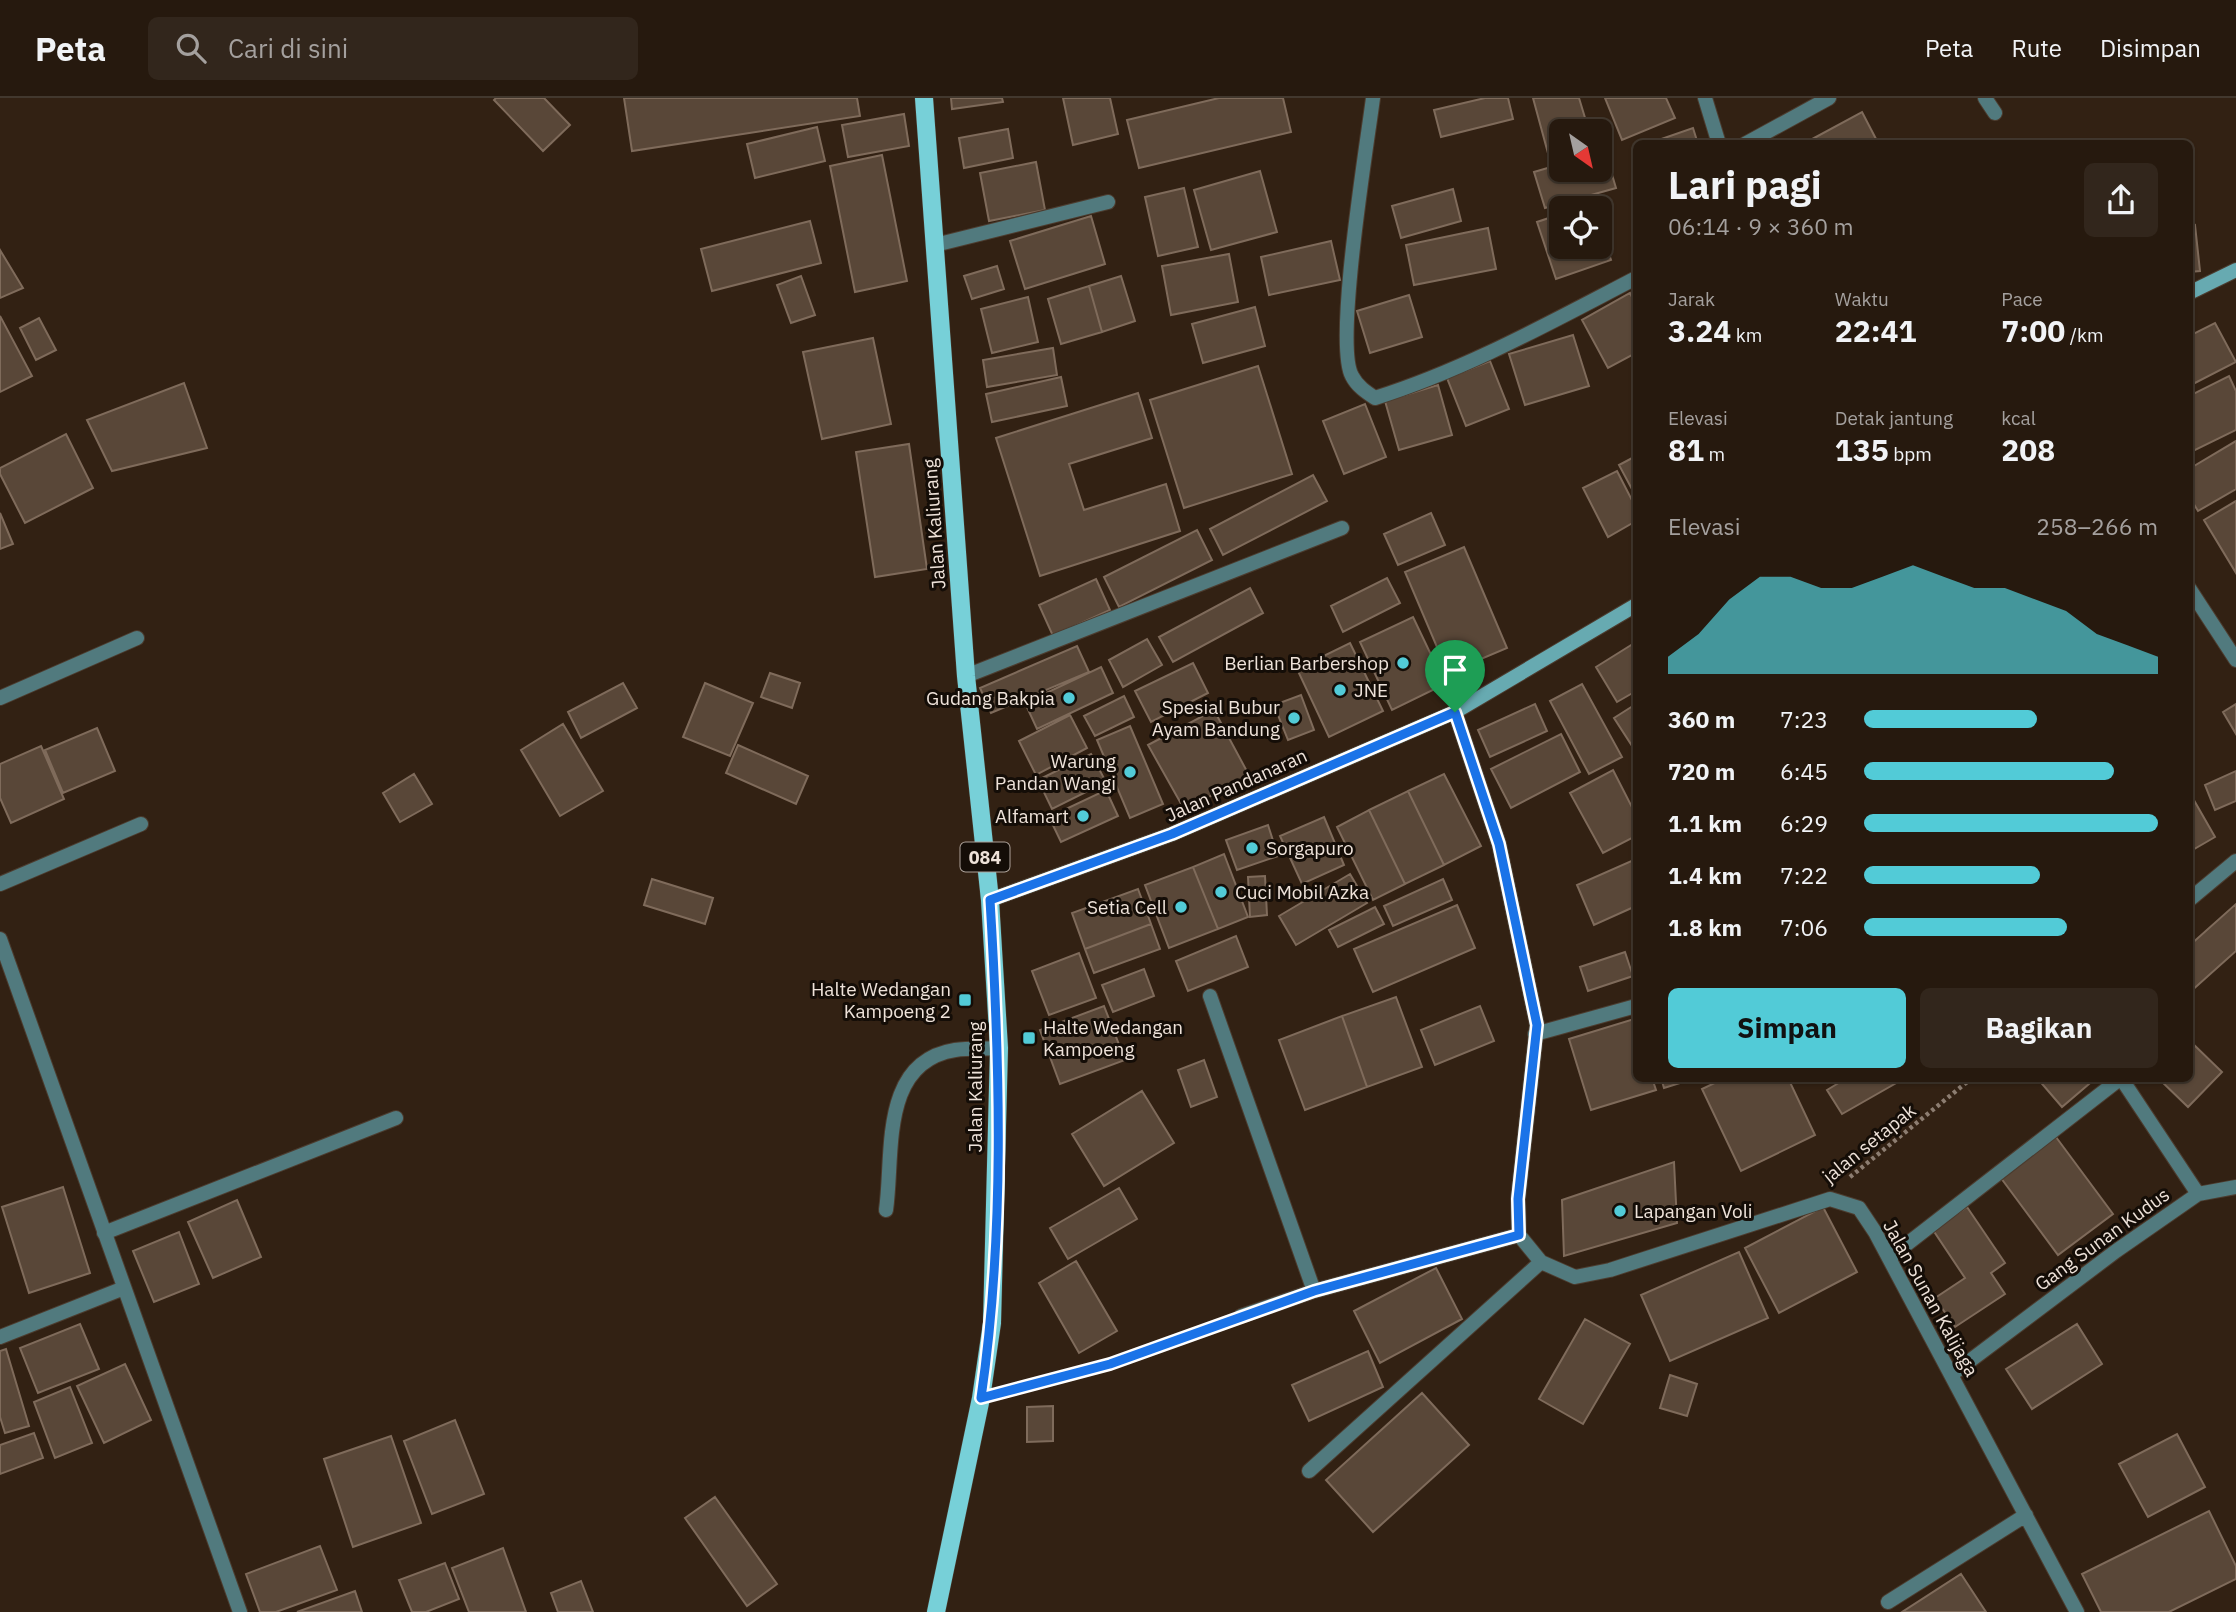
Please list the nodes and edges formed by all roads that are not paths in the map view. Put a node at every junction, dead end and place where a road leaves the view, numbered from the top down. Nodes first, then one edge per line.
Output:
1 (924, 98) edge
2 (1373, 98) edge
3 (1705, 98) edge
4 (1829, 98) edge
5 (1985, 98) edge
6 (1995, 113) dead end
7 (1718, 140) edge
8 (1752, 140) edge
9 (1108, 202) dead end
10 (935, 245) junction
11 (2236, 270) edge
12 (1633, 279) edge
13 (2193, 291) edge
14 (1342, 528) dead end
15 (2193, 594) edge
16 (1633, 607) edge
17 (137, 638) dead end
18 (2236, 660) edge
19 (967, 676) junction
20 (0, 698) edge
21 (1455, 712) junction
22 (141, 824) dead end
23 (2236, 861) edge
24 (0, 884) edge
25 (2193, 897) edge
26 (990, 900) junction
27 (0, 939) edge
28 (1210, 996) dead end
29 (1633, 1007) edge
30 (1535, 1034) junction
31 (999, 1048) junction
32 (2116, 1082) edge
33 (2124, 1082) edge
34 (396, 1118) dead end
35 (2236, 1187) edge
36 (2198, 1194) junction
37 (886, 1210) dead end
38 (104, 1233) junction
39 (1519, 1235) junction
40 (1889, 1258) junction
41 (1541, 1262) junction
42 (124, 1287) junction
43 (1314, 1291) junction
44 (1241, 1315) road end
45 (0, 1337) edge
46 (1951, 1375) junction
47 (1310, 1471) dead end
48 (2026, 1515) junction
49 (1888, 1602) dead end
50 (240, 1612) edge
51 (936, 1612) edge
52 (2077, 1612) edge

1 - 10 main road, Jalan Kaliurang / 084
2 - 12 street
3 - 7 street
4 - 8 street
5 - 6 street
9 - 10 street
10 - 19 main road, Jalan Kaliurang / 084
11 - 13 main road
14 - 19 street
15 - 18 street
16 - 21 main road, Jalan Pandanaran
17 - 20 street
19 - 26 main road, Jalan Kaliurang / 084
21 - 26 main road, Jalan Pandanaran
21 - 30 street
22 - 24 street
23 - 25 street
26 - 31 main road, Jalan Kaliurang / 084
27 - 38 street
28 - 43 street
29 - 30 street
30 - 39 street
31 - 37 street
31 - 51 main road, Jalan Kaliurang / 084
32 - 40 street
33 - 36 street, Gang Sunan Kudus
34 - 38 street
35 - 36 street
36 - 46 street, Gang Sunan Kudus
38 - 42 street
39 - 41 street, Jalan Sunan Kalijaga
39 - 43 street
40 - 41 street, Jalan Sunan Kalijaga
40 - 46 street, Jalan Sunan Kalijaga
41 - 47 street
42 - 45 street
42 - 50 street
43 - 44 street
46 - 48 street, Jalan Sunan Kalijaga
48 - 49 street
48 - 52 street, Jalan Sunan Kalijaga

